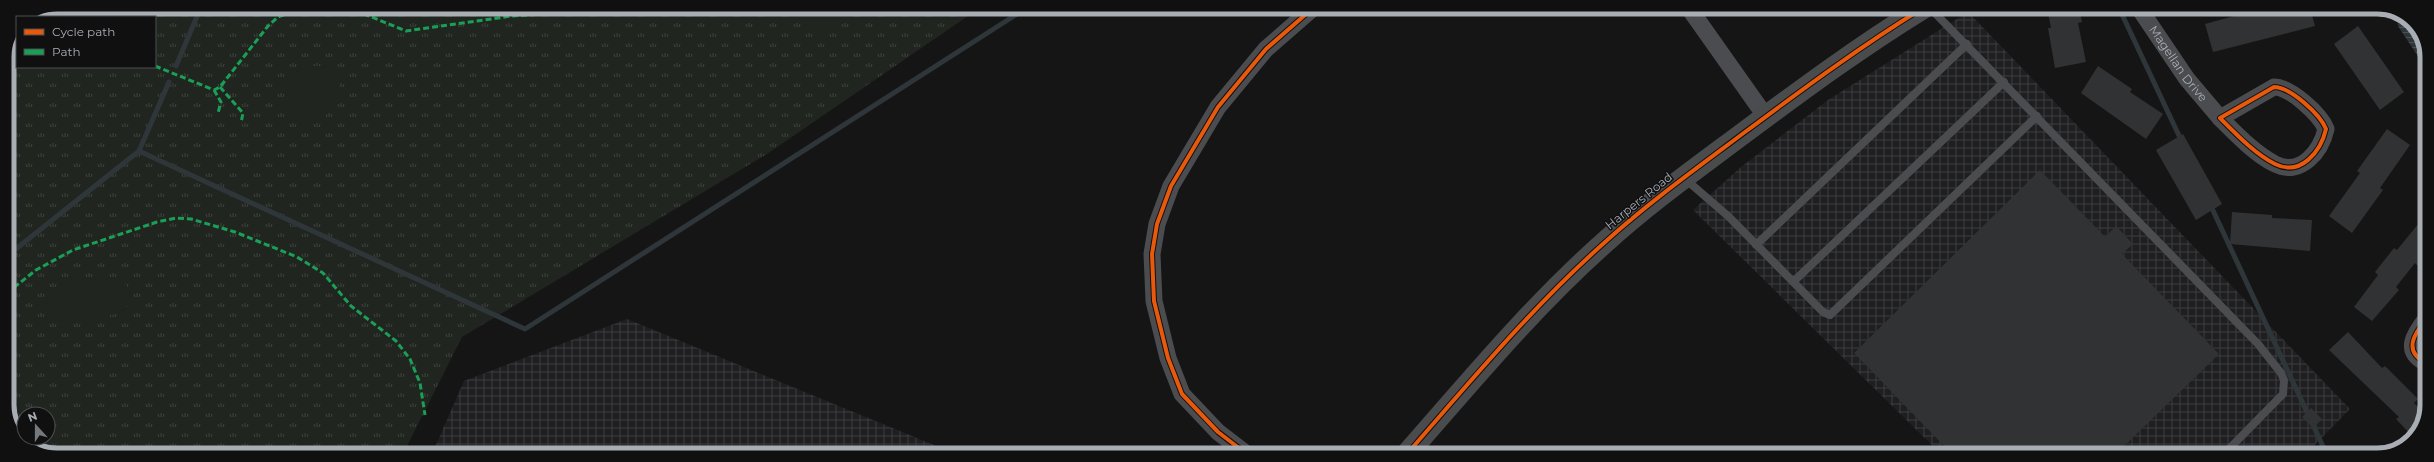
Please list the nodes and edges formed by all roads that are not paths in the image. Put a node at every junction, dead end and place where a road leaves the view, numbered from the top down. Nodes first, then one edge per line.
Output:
1 (1306, 14) edge
2 (1693, 14) edge
3 (1913, 14) edge
4 (1936, 14) edge
5 (2143, 14) edge
6 (1967, 44) junction
7 (2004, 82) junction
8 (2037, 116) junction
9 (1766, 117) junction
10 (2220, 118) junction
11 (1684, 178) junction
12 (1756, 245) junction
13 (1793, 282) junction
14 (2420, 326) edge
15 (2420, 356) edge
16 (1240, 448) edge
17 (1412, 448) edge
18 (2230, 448) edge

1 - 16 street
2 - 9 street
3 - 9 street, Harpers Road
4 - 6 lane
5 - 10 street, Magellan Drive
6 - 7 lane
6 - 12 lane
7 - 8 lane
7 - 13 lane
8 - 13 lane
8 - 18 lane
9 - 11 street, Harpers Road
10 - 10 street, Magellan Drive
11 - 12 lane
11 - 17 street, Harpers Road
12 - 13 lane
14 - 15 street

